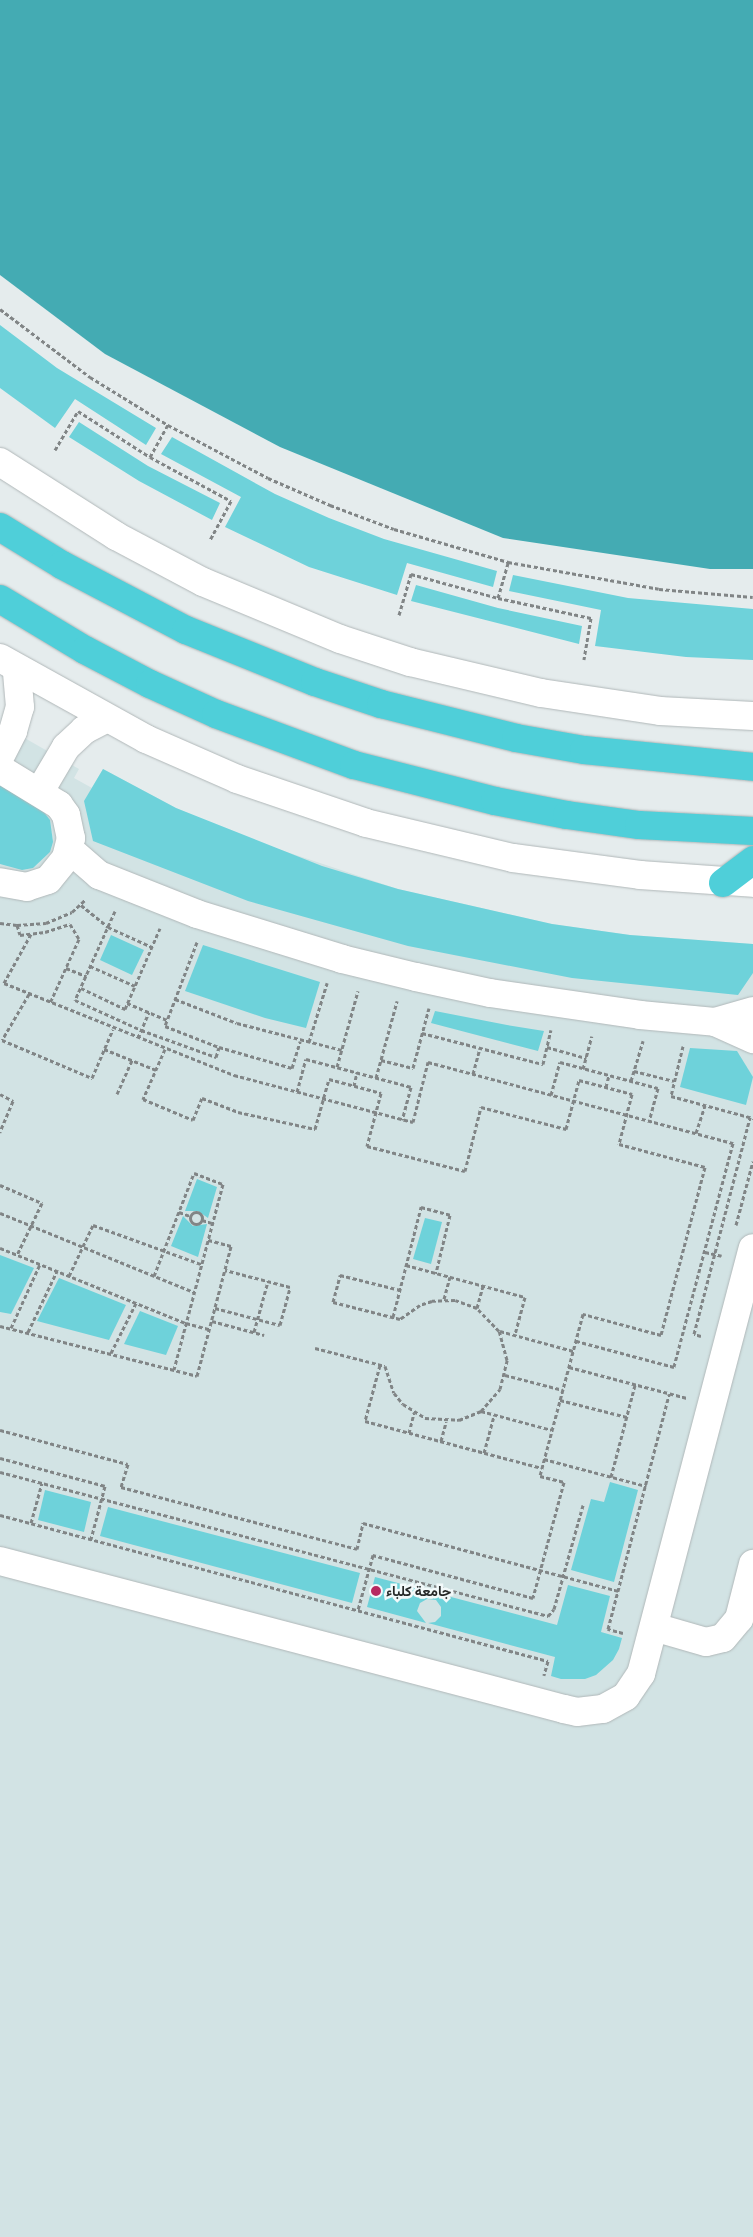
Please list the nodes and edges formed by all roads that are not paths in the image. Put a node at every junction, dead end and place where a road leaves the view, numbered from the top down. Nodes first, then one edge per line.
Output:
1 (0, 462) edge
2 (0, 527) edge
3 (0, 600) edge
4 (9, 664) edge
5 (753, 716) edge
6 (106, 719) junction
7 (0, 757) edge
8 (753, 767) edge
9 (0, 769) edge
10 (40, 791) junction
11 (753, 831) edge
12 (70, 849) junction
13 (753, 860) edge
14 (56, 873) junction
15 (0, 882) edge
16 (723, 883) junction
17 (753, 883) edge
18 (95, 885) junction
19 (753, 1011) edge
20 (715, 1022) junction
21 (753, 1039) edge
22 (753, 1248) edge
23 (0, 1562) edge
24 (753, 1564) edge
25 (642, 1631) junction

1 - 5 street
2 - 8 highway
3 - 11 highway
4 - 6 street
4 - 7 street
6 - 10 street
6 - 16 street
9 - 10 street
10 - 12 street
12 - 14 street
12 - 18 street
13 - 16 highway
14 - 15 street
14 - 18 street
16 - 17 street
18 - 20 street
19 - 20 street
20 - 21 street
22 - 25 street
23 - 25 street
24 - 25 street

